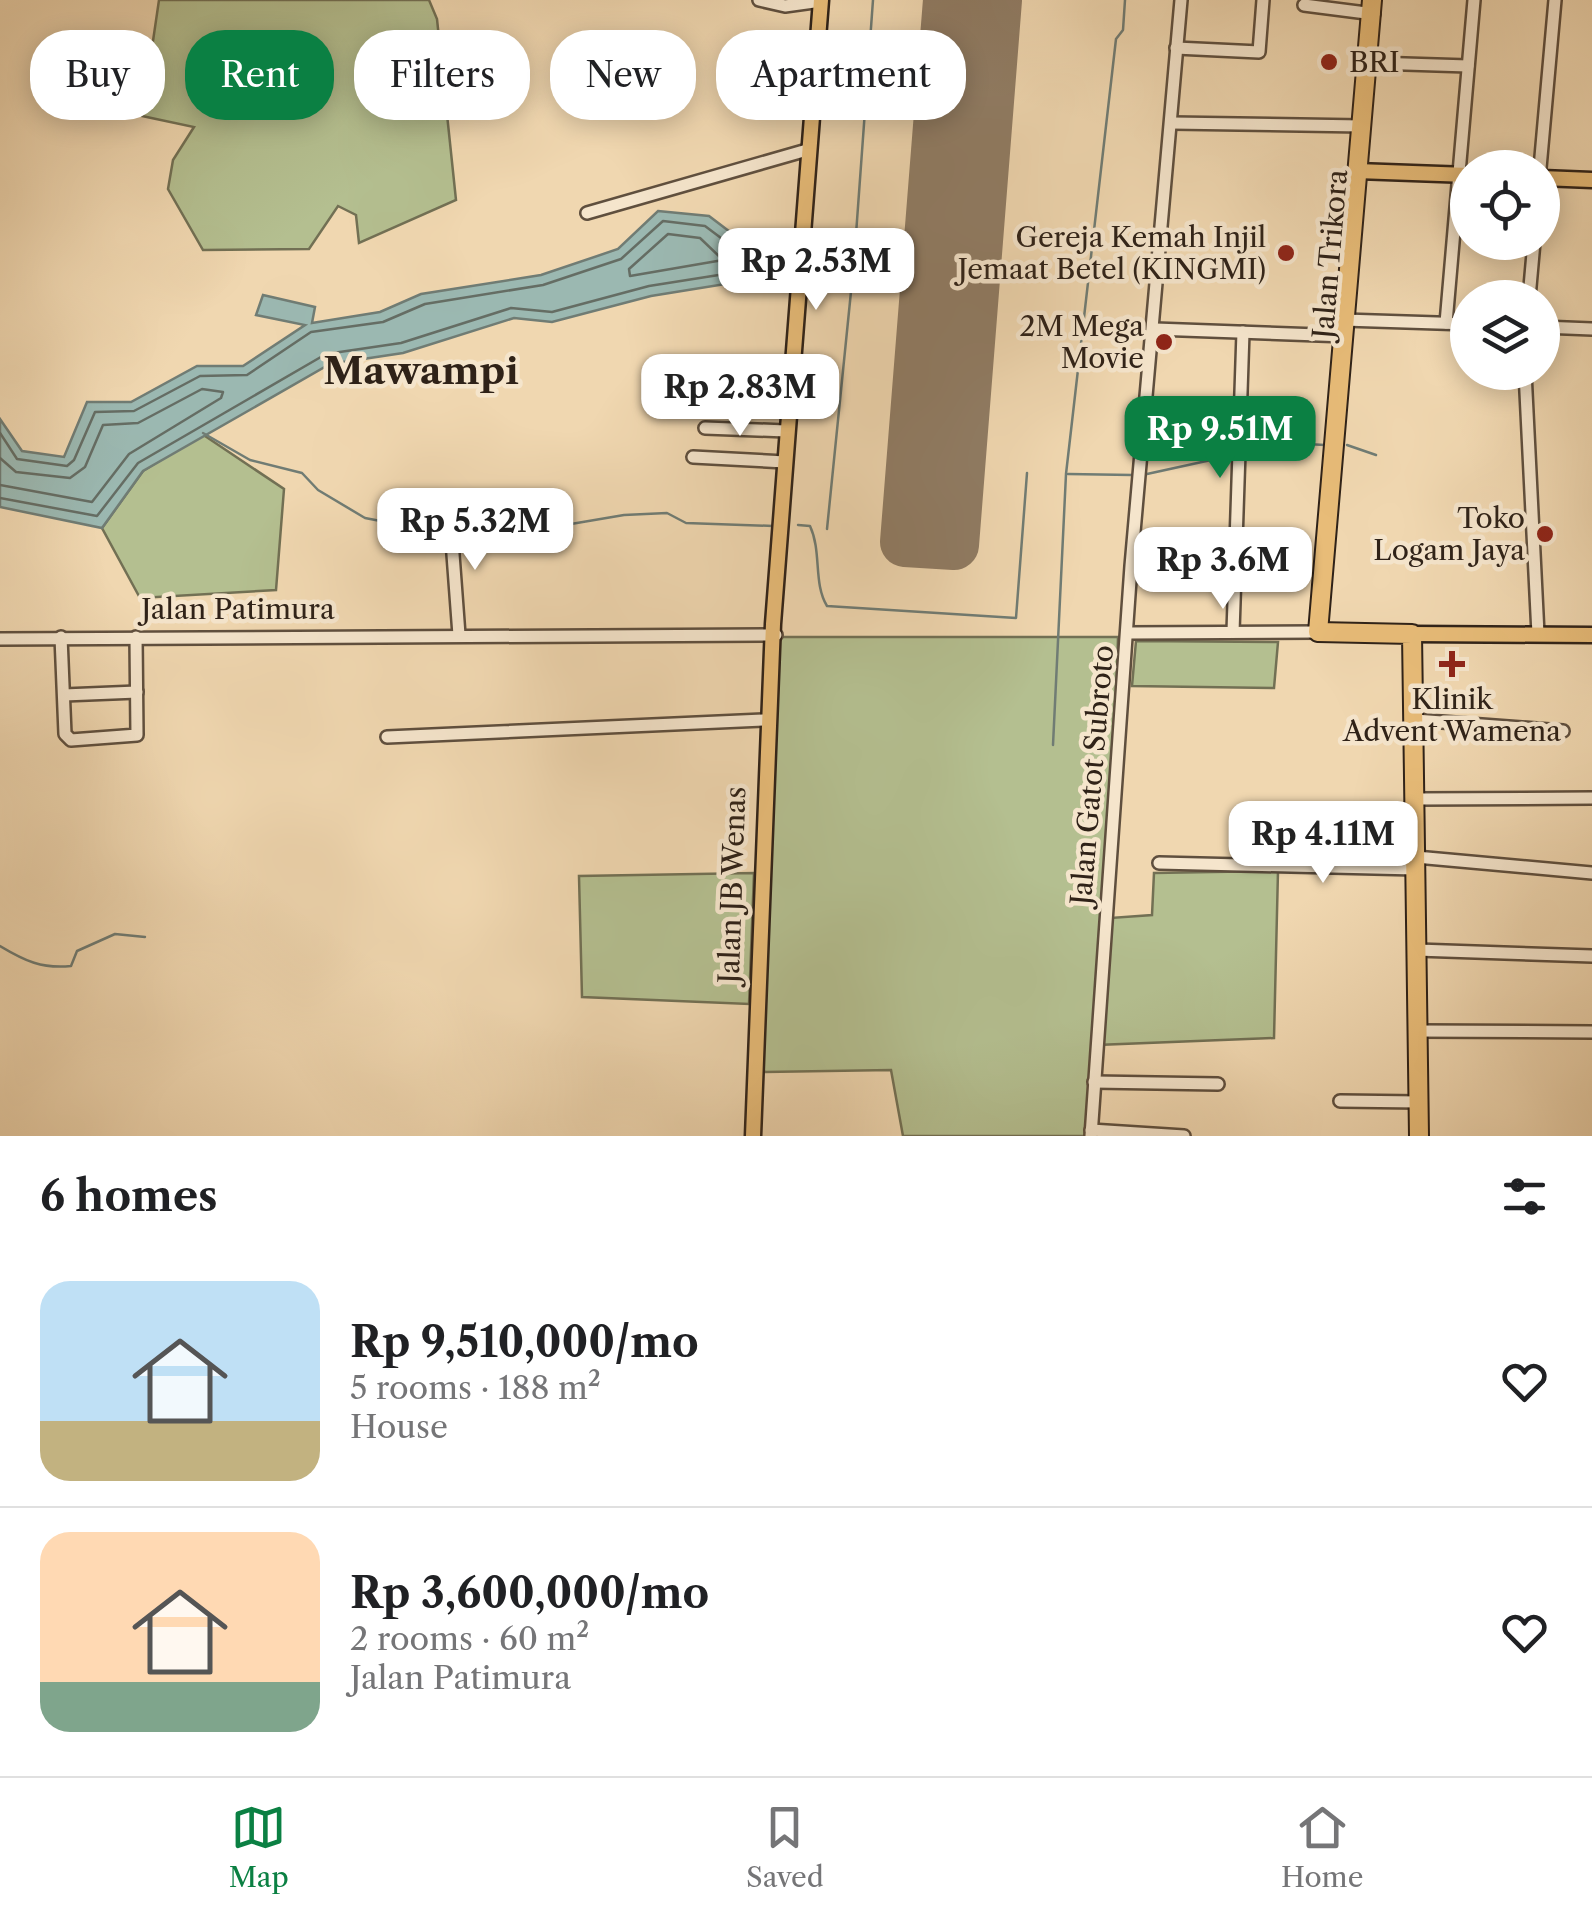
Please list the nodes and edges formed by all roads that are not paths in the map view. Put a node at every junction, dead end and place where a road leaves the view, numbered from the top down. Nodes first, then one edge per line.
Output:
1 (759, 0) edge
2 (1181, 0) edge
3 (1263, 0) edge
4 (1474, 0) edge
5 (1554, 0) edge
6 (821, 1) edge
7 (1304, 5) dead end
8 (1375, 7) edge
9 (1176, 48) junction
10 (1374, 63) junction
11 (1468, 66) junction
12 (1172, 123) junction
13 (1362, 126) junction
14 (808, 150) junction
15 (1464, 150) edge
16 (1542, 150) edge
17 (1361, 171) junction
18 (1450, 174) edge
19 (1560, 179) edge
20 (1592, 180) edge
21 (587, 213) dead end
22 (1453, 260) edge
23 (1446, 323) junction
24 (1450, 323) edge
25 (1155, 328) junction
26 (1347, 328) junction
27 (1560, 328) edge
28 (1592, 329) edge
29 (1243, 332) junction
30 (1526, 390) edge
31 (706, 428) dead end
32 (786, 431) junction
33 (693, 457) dead end
34 (785, 462) junction
35 (450, 514) dead end
36 (772, 631) junction
37 (1233, 632) junction
38 (1322, 632) junction
39 (1128, 633) junction
40 (1412, 634) junction
41 (1538, 634) junction
42 (460, 635) junction
43 (1592, 635) edge
44 (61, 637) junction
45 (136, 637) junction
46 (0, 639) edge
47 (137, 692) junction
48 (64, 694) junction
49 (764, 720) junction
50 (1415, 720) junction
51 (1563, 731) dead end
52 (387, 737) dead end
53 (1592, 798) edge
54 (1417, 799) junction
55 (1159, 863) dead end
56 (1416, 863) junction
57 (1592, 873) edge
58 (761, 881) junction
59 (1417, 950) junction
60 (1592, 956) edge
61 (1418, 1031) junction
62 (1592, 1032) edge
63 (1094, 1082) junction
64 (1218, 1084) dead end
65 (1340, 1101) dead end
66 (1419, 1102) junction
67 (1091, 1133) edge
68 (750, 1136) edge
69 (1184, 1136) edge
70 (1420, 1136) edge

1 - 6 street
2 - 9 street, Jalan Gatot Subroto
3 - 9 street
4 - 11 street
5 - 16 street
6 - 14 main road
7 - 8 street
8 - 10 highway, Jalan Trikora
8 - 13 highway, Jalan Trikora
9 - 12 street, Jalan Gatot Subroto
10 - 11 street
10 - 17 highway, Jalan Trikora
11 - 15 street
12 - 13 street
12 - 25 street, Jalan Gatot Subroto
13 - 17 highway, Jalan Trikora
14 - 21 street
14 - 32 main road
17 - 18 main road
17 - 26 highway, Jalan Trikora
19 - 20 main road
22 - 23 street
23 - 24 street
23 - 26 street
25 - 29 street
25 - 39 street, Jalan Gatot Subroto
26 - 29 street
26 - 38 highway, Jalan Trikora
27 - 28 street
29 - 37 street
30 - 41 street
31 - 32 street
32 - 34 main road
33 - 34 street
34 - 36 main road
35 - 42 street
36 - 42 street, Jalan Patimura
36 - 49 main road, Jalan JB Wenas
36 - 58 main road, Jalan JB Wenas
37 - 38 street
37 - 39 street
38 - 40 highway
39 - 63 street, Jalan Gatot Subroto
40 - 41 main road
40 - 50 highway
41 - 43 main road
42 - 45 street, Jalan Patimura
44 - 45 street, Jalan Patimura
44 - 46 street, Jalan Patimura
44 - 48 street
45 - 47 street
47 - 48 street
47 - 48 street
49 - 52 street
49 - 58 main road, Jalan JB Wenas
50 - 51 street
50 - 54 highway
53 - 54 street
54 - 56 highway
55 - 56 street
56 - 57 street
56 - 59 highway
58 - 68 main road, Jalan JB Wenas
59 - 60 street
59 - 61 highway
61 - 62 street
61 - 66 highway
63 - 64 street
63 - 67 street, Jalan Gatot Subroto
65 - 66 street
66 - 70 highway
67 - 69 street

